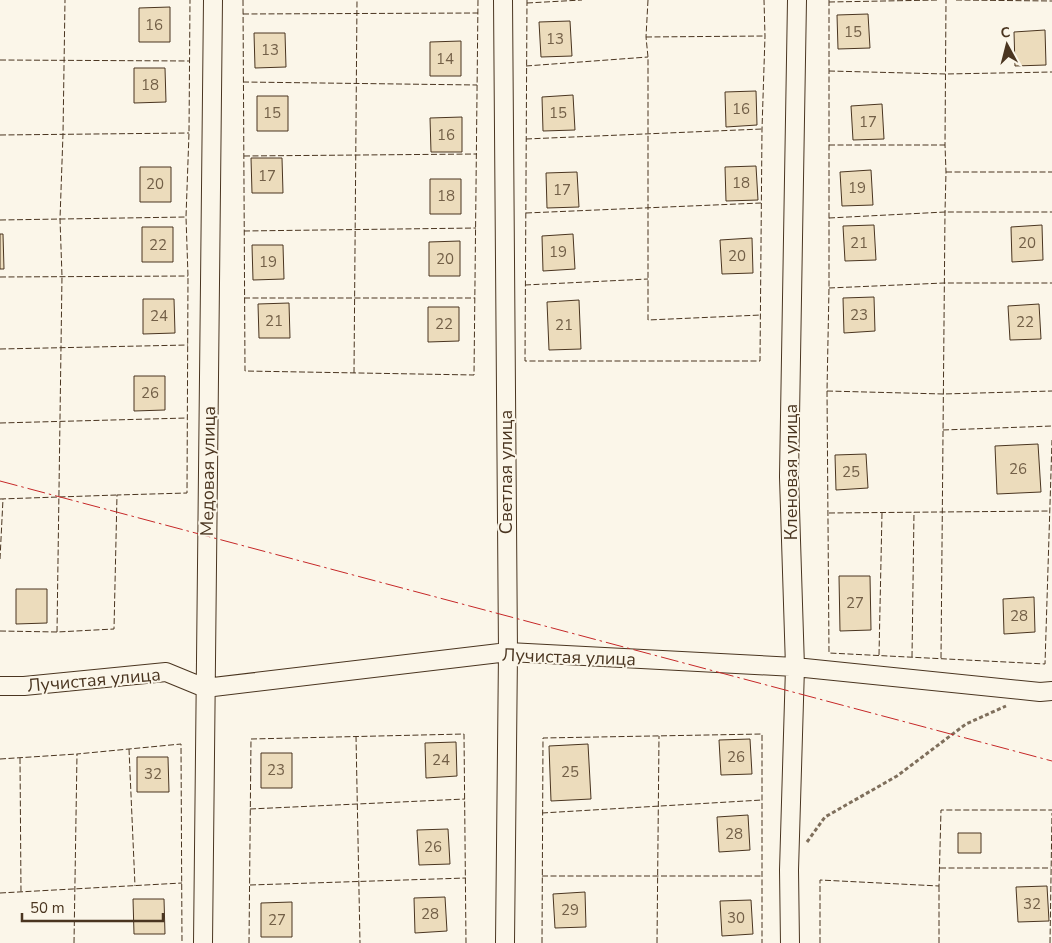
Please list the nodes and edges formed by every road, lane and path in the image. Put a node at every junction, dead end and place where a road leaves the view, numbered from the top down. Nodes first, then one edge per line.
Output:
1 (213, 0) edge
2 (503, 0) edge
3 (797, 0) edge
4 (508, 652) junction
5 (795, 667) junction
6 (0, 686) edge
7 (205, 688) junction
8 (1052, 691) edge
9 (1007, 706) dead end
10 (789, 870) junction
11 (203, 943) edge
12 (505, 943) edge
13 (790, 943) edge

1 - 7 street, Медовая улица
2 - 4 street, Светлая улица
3 - 5 street, Кленовая улица
4 - 5 street, Лучистая улица
4 - 7 street, Лучистая улица
4 - 12 street, Светлая улица
5 - 8 street, Лучистая улица
5 - 10 street, Кленовая улица
6 - 7 street, Лучистая улица
7 - 11 street, Медовая улица
9 - 10 path
10 - 13 street, Кленовая улица

